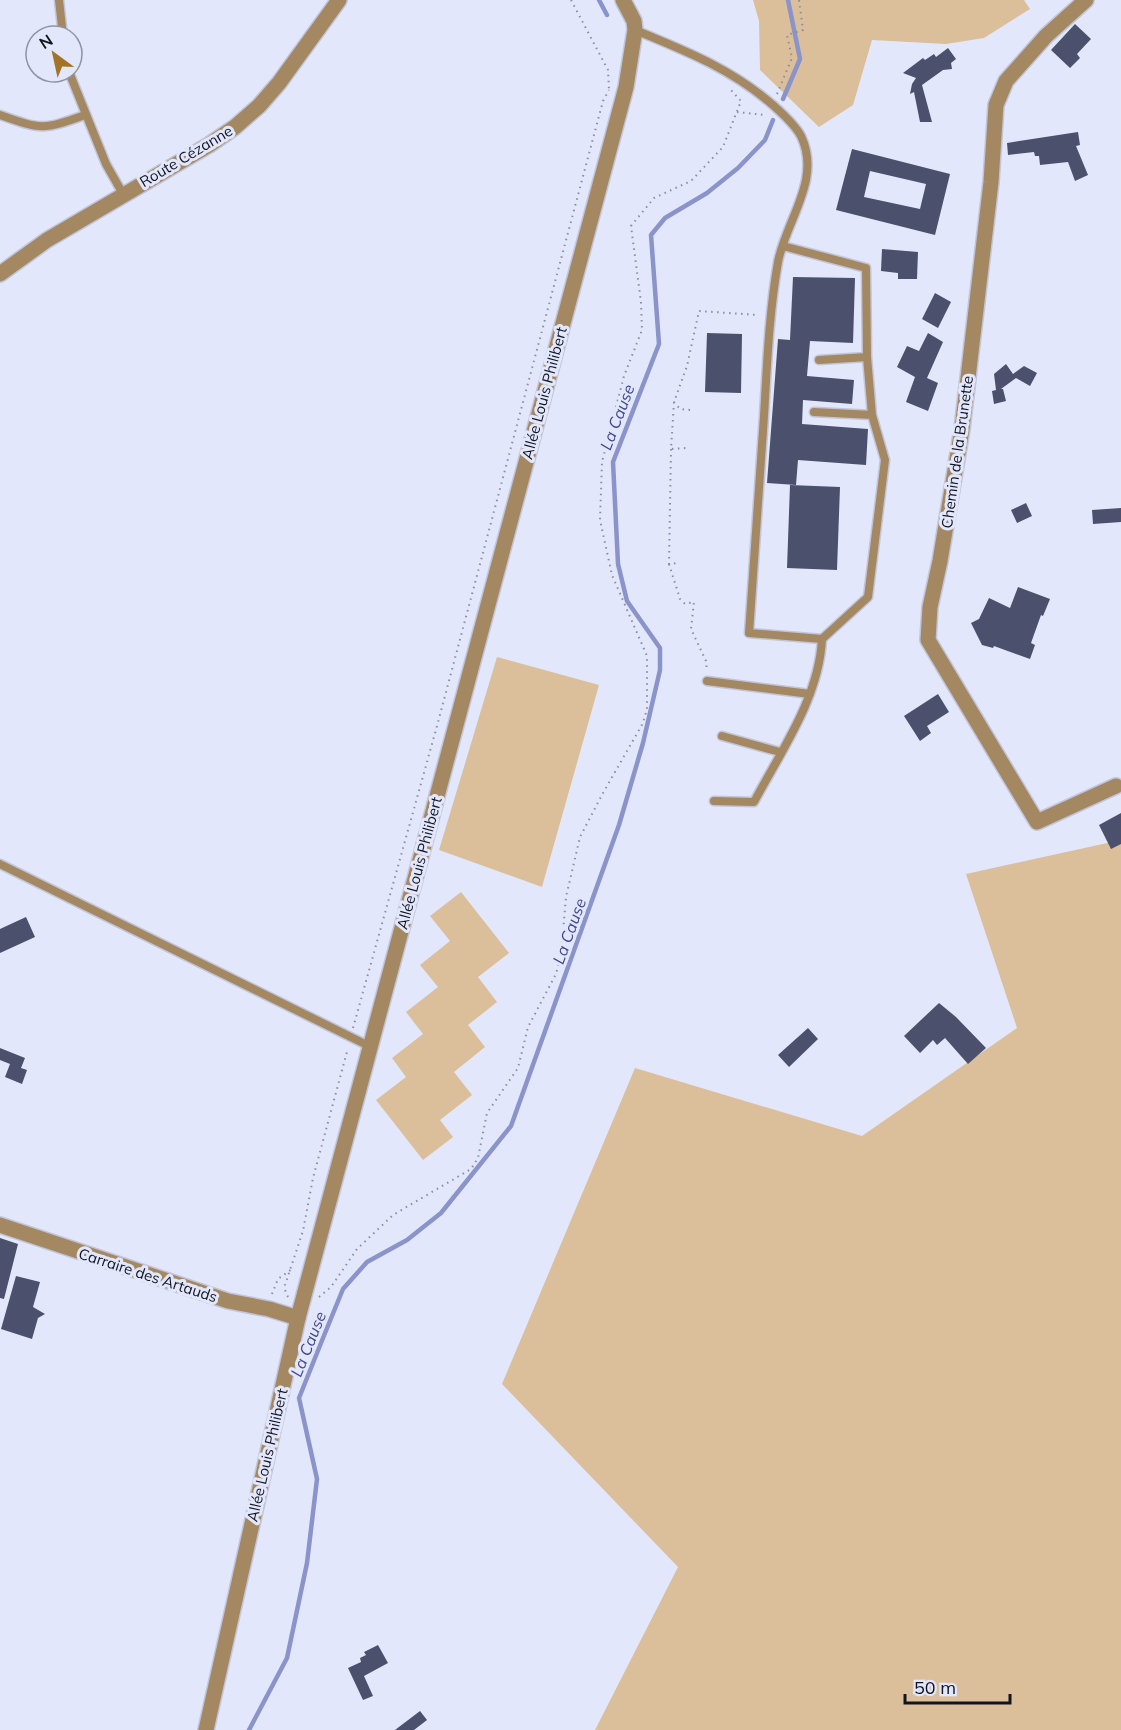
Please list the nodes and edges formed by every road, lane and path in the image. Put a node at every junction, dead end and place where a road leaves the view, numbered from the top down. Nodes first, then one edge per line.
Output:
1 (59, 0) edge
2 (339, 0) edge
3 (571, 0) edge
4 (623, 0) edge
5 (799, 0) edge
6 (1086, 0) edge
7 (62, 24) edge
8 (635, 30) junction
9 (73, 84) edge
10 (727, 84) dead end
11 (626, 87) junction
12 (609, 91) junction
13 (777, 94) dead end
14 (737, 112) junction
15 (0, 115) edge
16 (85, 115) junction
17 (768, 115) dead end
18 (123, 194) junction
19 (783, 246) junction
20 (0, 274) edge
21 (770, 320) junction
22 (867, 357) junction
23 (819, 360) dead end
24 (674, 402) junction
25 (690, 410) dead end
26 (814, 412) dead end
27 (872, 415) junction
28 (687, 448) dead end
29 (671, 449) junction
30 (669, 564) junction
31 (678, 564) dead end
32 (822, 639) junction
33 (707, 681) joint
34 (810, 694) junction
35 (722, 736) dead end
36 (780, 752) junction
37 (1116, 786) dead end
38 (714, 801) dead end
39 (0, 864) edge
40 (350, 1039) junction
41 (370, 1047) junction
42 (0, 1225) edge
43 (292, 1269) junction
44 (319, 1297) dead end
45 (269, 1309) junction
46 (294, 1316) junction
47 (206, 1730) edge

1 - 7 lane
2 - 18 street, Route Cézanne
3 - 12 path
4 - 8 street
5 - 13 path
6 - 37 street, Chemin de la Brunette
8 - 11 street, Allée Louis Philibert
8 - 19 lane
9 - 16 lane
10 - 14 path
11 - 12 path
11 - 41 street, Allée Louis Philibert
12 - 40 path
14 - 17 path
14 - 44 path
15 - 16 lane
16 - 18 lane
18 - 20 street, Route Cézanne
19 - 21 lane
19 - 22 lane
21 - 24 path
21 - 32 lane
22 - 23 lane
22 - 27 lane
24 - 25 path
24 - 29 path
26 - 27 lane
27 - 32 lane
28 - 29 path
29 - 30 path
30 - 31 path
30 - 33 path
32 - 34 lane
33 - 34 lane
34 - 36 lane
35 - 36 lane
36 - 38 lane
39 - 40 lane
40 - 41 lane
40 - 43 path
41 - 46 street, Allée Louis Philibert
42 - 45 street, Carraire des Artauds
43 - 45 path
43 - 46 path
45 - 46 street, Carraire des Artauds
46 - 47 street, Allée Louis Philibert

